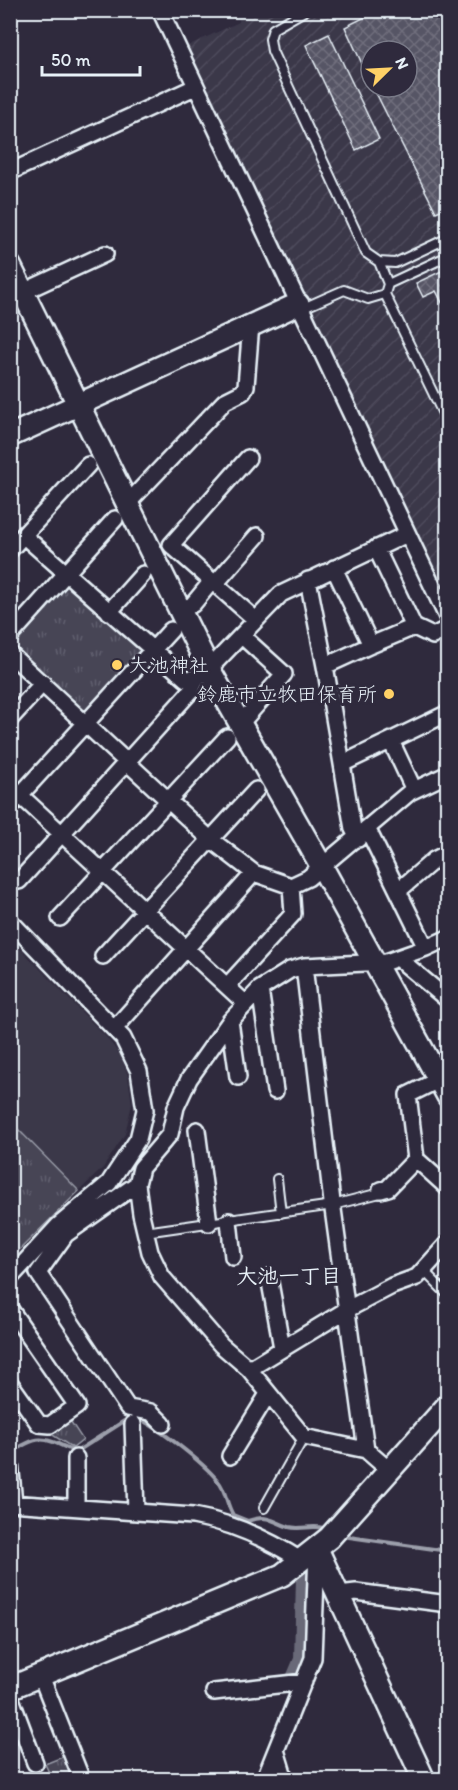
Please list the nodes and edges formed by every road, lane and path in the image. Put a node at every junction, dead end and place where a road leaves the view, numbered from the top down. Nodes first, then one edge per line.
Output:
1 (160, 10) edge
2 (306, 10) edge
3 (195, 87) junction
4 (10, 172) edge
5 (447, 238) edge
6 (105, 254) dead end
7 (447, 256) edge
8 (379, 262) junction
9 (10, 266) edge
10 (388, 284) junction
11 (23, 292) junction
12 (385, 294) junction
13 (300, 306) junction
14 (252, 324) junction
15 (77, 404) junction
16 (447, 424) edge
17 (10, 436) edge
18 (248, 458) dead end
19 (88, 465) dead end
20 (121, 512) junction
21 (406, 534) junction
22 (24, 536) junction
23 (256, 536) dead end
24 (376, 548) junction
25 (10, 550) edge
26 (334, 568) junction
27 (66, 574) junction
28 (143, 574) dead end
29 (308, 580) junction
30 (213, 582) junction
31 (109, 612) junction
32 (447, 619) edge
33 (256, 620) junction
34 (175, 621) junction
35 (414, 627) junction
36 (447, 628) edge
37 (10, 636) edge
38 (242, 636) junction
39 (371, 645) junction
40 (152, 650) junction
41 (10, 654) edge
42 (325, 666) junction
43 (203, 674) junction
44 (43, 684) junction
45 (447, 713) edge
46 (10, 719) edge
47 (87, 722) junction
48 (233, 730) junction
49 (391, 741) junction
50 (128, 762) junction
51 (342, 764) junction
52 (447, 774) edge
53 (256, 790) dead end
54 (414, 790) junction
55 (14, 796) edge
56 (169, 799) junction
57 (363, 833) junction
58 (62, 834) junction
59 (210, 839) junction
60 (447, 853) edge
61 (322, 867) junction
62 (103, 871) junction
63 (254, 873) junction
64 (19, 880) dead end
65 (291, 886) junction
66 (398, 891) junction
67 (146, 910) junction
68 (60, 918) dead end
69 (10, 921) edge
70 (447, 938) edge
71 (186, 948) junction
72 (426, 948) junction
73 (103, 956) dead end
74 (398, 958) junction
75 (374, 962) junction
76 (304, 966) junction
77 (228, 985) junction
78 (260, 989) junction
79 (447, 1000) edge
80 (246, 1004) junction
81 (230, 1022) junction
82 (115, 1028) junction
83 (238, 1077) dead end
84 (443, 1088) edge
85 (275, 1091) dead end
86 (197, 1130) dead end
87 (416, 1159) junction
88 (277, 1179) dead end
89 (137, 1184) junction
90 (447, 1188) edge
91 (381, 1190) joint
92 (333, 1205) junction
93 (281, 1213) junction
94 (229, 1221) junction
95 (209, 1223) junction
96 (62, 1230) junction
97 (145, 1232) junction
98 (447, 1243) edge
99 (233, 1257) dead end
100 (423, 1270) junction
101 (269, 1277) dead end
102 (10, 1278) edge
103 (447, 1295) edge
104 (10, 1309) edge
105 (348, 1309) junction
106 (282, 1348) junction
107 (249, 1369) junction
108 (10, 1383) edge
109 (268, 1394) junction
110 (447, 1405) edge
111 (133, 1424) dead end
112 (163, 1424) dead end
113 (304, 1437) junction
114 (366, 1450) junction
115 (230, 1456) dead end
116 (76, 1458) dead end
117 (11, 1463) edge
118 (390, 1471) junction
119 (12, 1503) edge
120 (76, 1508) junction
121 (264, 1508) dead end
122 (136, 1512) junction
123 (310, 1555) junction
124 (339, 1594) junction
125 (447, 1604) edge
126 (41, 1676) junction
127 (299, 1683) junction
128 (11, 1687) edge
129 (214, 1692) dead end
130 (276, 1750) junction
131 (34, 1763) dead end
132 (82, 1779) edge
133 (264, 1779) edge
134 (285, 1779) edge
135 (424, 1779) edge

1 - 3 street
2 - 8 lane
3 - 4 street
3 - 13 street
5 - 8 lane
6 - 11 street
7 - 10 lane
8 - 10 lane
9 - 11 street
10 - 12 lane
11 - 15 street
12 - 13 lane
12 - 16 lane
13 - 14 street
13 - 21 street
14 - 15 street
14 - 20 street
15 - 17 street
15 - 20 street
18 - 30 street
19 - 22 street
20 - 27 street
20 - 34 street
21 - 24 street
21 - 32 street
22 - 25 street
22 - 27 street
23 - 30 street
24 - 26 street
24 - 35 street
26 - 29 street
26 - 39 street
27 - 31 street
27 - 37 street
28 - 31 street
29 - 33 street
29 - 42 street
30 - 33 street
30 - 34 street
31 - 40 street
33 - 38 street
34 - 40 street
34 - 43 street
35 - 36 street
35 - 39 street
38 - 43 street
38 - 48 street
39 - 42 street
40 - 43 street
40 - 47 street
41 - 44 street
42 - 51 street
43 - 48 street
43 - 50 street
44 - 46 street
44 - 47 street
45 - 49 street
47 - 50 street
47 - 55 street
48 - 56 street
48 - 61 street
49 - 51 street
49 - 54 street
50 - 56 street
50 - 58 street
51 - 57 street
52 - 54 street
53 - 59 street
54 - 57 street
55 - 58 street
56 - 59 street
56 - 62 street
57 - 61 street
57 - 66 street
58 - 62 street
58 - 64 street
59 - 63 street
59 - 67 street
60 - 66 street
61 - 65 street
61 - 75 street
62 - 67 street
62 - 68 street
63 - 65 street
63 - 71 street
65 - 77 street
66 - 72 street
67 - 71 street
67 - 73 street
69 - 82 street
70 - 72 street
71 - 77 street
71 - 82 street
72 - 74 street
74 - 75 street
74 - 79 street
75 - 76 street
75 - 84 street
76 - 78 street
76 - 92 street
77 - 80 street
78 - 80 street
78 - 85 street
80 - 81 street
81 - 83 street
81 - 89 street
82 - 96 street
84 - 87 street
86 - 95 street
87 - 90 street
87 - 91 street
88 - 93 lane
89 - 96 street
89 - 97 street
91 - 92 lane
92 - 93 lane
92 - 105 street
93 - 94 lane
94 - 95 lane
94 - 99 street
95 - 97 lane
96 - 102 street
96 - 112 street
97 - 107 street
98 - 100 street
100 - 103 lane
100 - 105 street
101 - 106 street
104 - 108 street
105 - 106 street
105 - 114 street
106 - 107 street
107 - 109 street
109 - 113 street
109 - 115 street
110 - 118 street
111 - 122 street
113 - 114 street
113 - 121 lane
114 - 118 street
116 - 120 street
117 - 119 street
118 - 123 street
119 - 120 street
120 - 122 street
122 - 123 street
123 - 124 street
123 - 126 street
123 - 127 street
124 - 125 street
124 - 135 street
126 - 128 street
126 - 132 street
127 - 129 street
127 - 130 street
128 - 131 street
130 - 133 street
130 - 134 street

